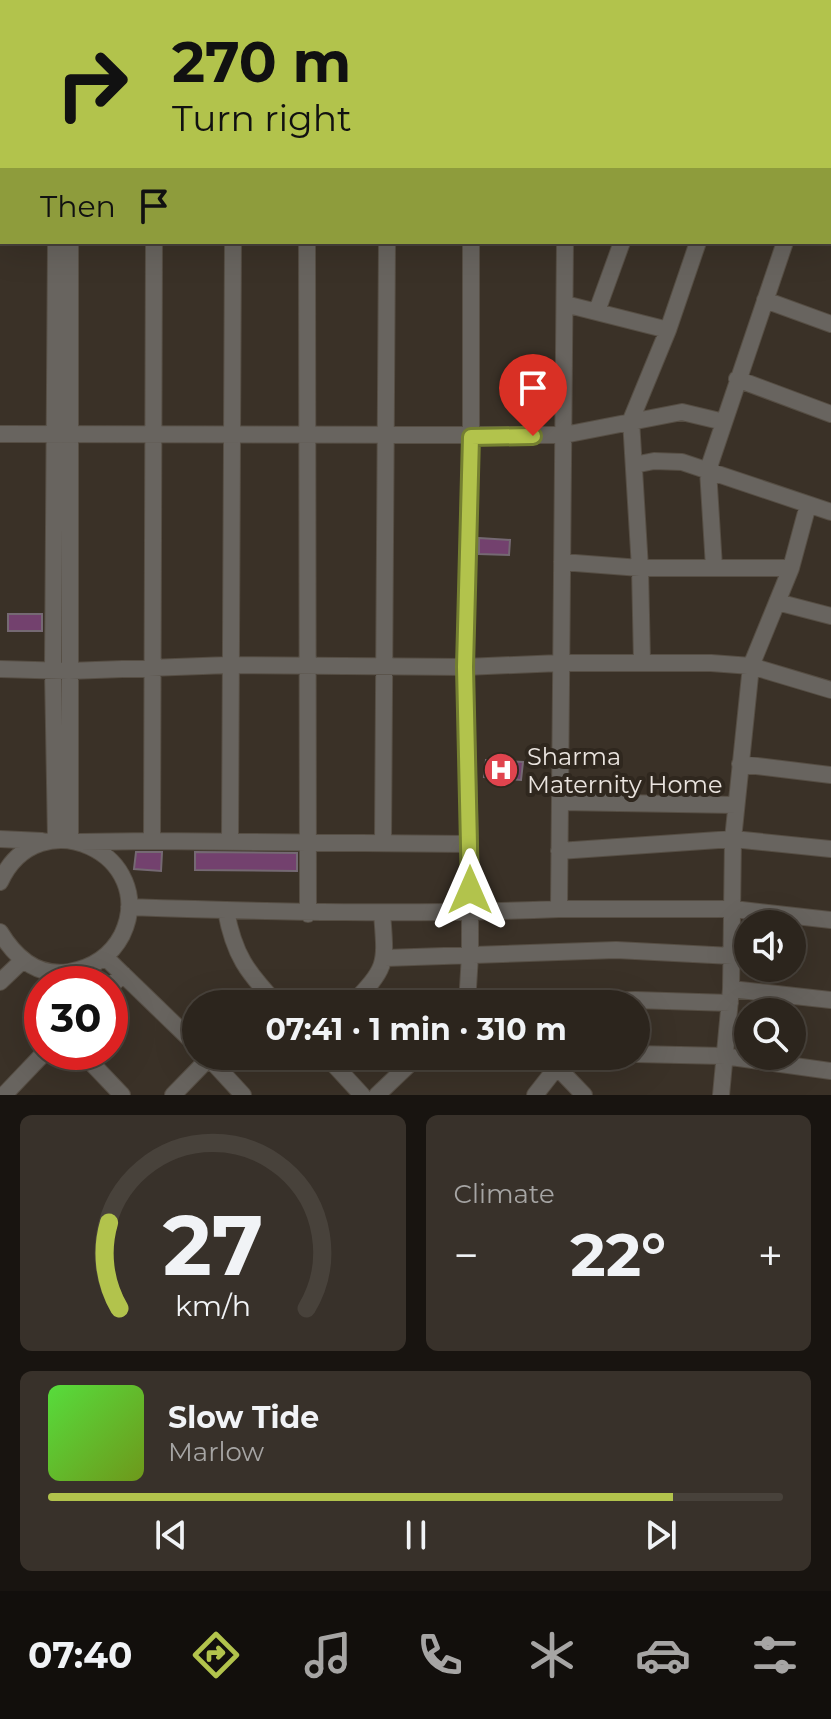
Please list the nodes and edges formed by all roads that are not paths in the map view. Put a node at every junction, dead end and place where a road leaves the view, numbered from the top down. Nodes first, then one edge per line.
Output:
1 (56, 244) edge
2 (70, 244) edge
3 (154, 244) edge
4 (233, 244) edge
5 (307, 244) edge
6 (387, 244) edge
7 (471, 244) edge
8 (565, 244) edge
9 (621, 244) edge
10 (697, 244) edge
11 (784, 244) edge
12 (765, 300) junction
13 (565, 304) junction
14 (597, 311) junction
15 (831, 324) edge
16 (668, 330) junction
17 (737, 379) junction
18 (831, 414) edge
19 (631, 420) junction
20 (724, 422) junction
21 (0, 434) edge
22 (63, 435) junction
23 (564, 435) junction
24 (154, 436) junction
25 (233, 436) junction
26 (308, 436) junction
27 (386, 437) junction
28 (471, 437) junction
29 (634, 465) junction
30 (708, 470) junction
31 (808, 505) junction
32 (831, 512) edge
33 (562, 562) junction
34 (714, 567) junction
35 (640, 568) junction
36 (791, 568) junction
37 (777, 602) junction
38 (831, 616) edge
39 (642, 662) junction
40 (560, 663) junction
41 (229, 665) junction
42 (751, 666) junction
43 (306, 667) junction
44 (382, 667) junction
45 (465, 667) junction
46 (153, 668) junction
47 (0, 669) edge
48 (61, 670) junction
49 (831, 690) edge
50 (740, 764) junction
51 (831, 775) edge
52 (560, 802) junction
53 (736, 805) junction
54 (0, 839) edge
55 (733, 839) junction
56 (62, 841) junction
57 (152, 841) junction
58 (230, 842) junction
59 (306, 843) junction
60 (383, 843) junction
61 (470, 844) junction
62 (831, 849) edge
63 (559, 851) junction
64 (0, 882) edge
65 (129, 907) junction
66 (559, 909) junction
67 (733, 909) junction
68 (226, 911) junction
69 (470, 912) junction
70 (382, 913) junction
71 (308, 914) junction
72 (831, 920) edge
73 (0, 932) edge
74 (470, 955) junction
75 (732, 956) junction
76 (105, 957) junction
77 (385, 958) junction
78 (22, 961) junction
79 (115, 966) edge
80 (128, 979) edge
81 (0, 982) edge
82 (261, 990) edge
83 (365, 990) edge
84 (468, 990) edge
85 (731, 996) junction
86 (650, 999) edge
87 (831, 1000) edge
88 (182, 1031) edge
89 (650, 1054) edge
90 (724, 1056) junction
91 (30, 1070) edge
92 (98, 1070) edge
93 (197, 1070) edge
94 (221, 1070) edge
95 (339, 1070) edge
96 (403, 1070) edge
97 (553, 1070) edge
98 (566, 1070) edge
99 (831, 1071) edge
100 (11, 1093) edge
101 (122, 1095) edge
102 (173, 1095) edge
103 (243, 1095) edge
104 (362, 1095) edge
105 (377, 1095) edge
106 (535, 1095) edge
107 (584, 1095) edge
108 (721, 1095) edge

1 - 22 street
2 - 22 street
3 - 24 street
4 - 25 street
5 - 26 street
6 - 27 street
7 - 28 street
8 - 13 street
9 - 14 street
10 - 16 street
11 - 12 street
12 - 15 street
12 - 17 street
13 - 14 street
13 - 23 street
14 - 16 street
16 - 19 street
17 - 18 street
17 - 20 street
19 - 20 street
19 - 23 street
19 - 29 street
20 - 30 street
21 - 22 street
22 - 24 street
22 - 48 street
23 - 28 street
23 - 33 street
24 - 25 street
24 - 46 street
25 - 26 street
25 - 41 street
26 - 27 street
26 - 43 street
27 - 28 street
27 - 44 street
28 - 45 street
29 - 30 street
29 - 35 street
30 - 31 street
30 - 34 street
31 - 32 street
31 - 36 street
33 - 35 street
33 - 40 street
34 - 35 street
34 - 36 street
35 - 39 street
36 - 37 street
37 - 38 street
37 - 42 street
39 - 40 street
39 - 42 street
40 - 45 street
40 - 52 street
41 - 43 street
41 - 46 street
41 - 58 street
42 - 49 street
42 - 50 street
43 - 44 street
43 - 59 street
44 - 45 street
44 - 60 street
45 - 61 street
46 - 48 street
46 - 57 street
47 - 48 street
48 - 56 street
50 - 51 street
50 - 53 street
52 - 53 street
52 - 63 street
53 - 55 street
54 - 56 street
55 - 62 street
55 - 63 street
55 - 67 street
56 - 57 street
56 - 64 street
56 - 65 street
57 - 58 street
58 - 59 street
59 - 60 street
59 - 71 street
60 - 61 street
61 - 69 street
63 - 66 street
65 - 68 street
65 - 76 street
66 - 67 street
66 - 69 street
67 - 72 street
67 - 75 street
68 - 71 street
68 - 82 street
69 - 70 street
69 - 74 street
70 - 71 street
70 - 77 street
73 - 78 street
74 - 75 street
74 - 77 street
74 - 84 street
75 - 85 street
76 - 78 street
76 - 79 street
77 - 83 street
78 - 81 street
80 - 88 street
85 - 86 street
85 - 87 street
85 - 90 street
89 - 90 street
90 - 99 street
90 - 108 street
91 - 100 street
92 - 101 street
93 - 102 street
94 - 103 street
95 - 104 street
96 - 105 street
97 - 106 street
98 - 107 street

